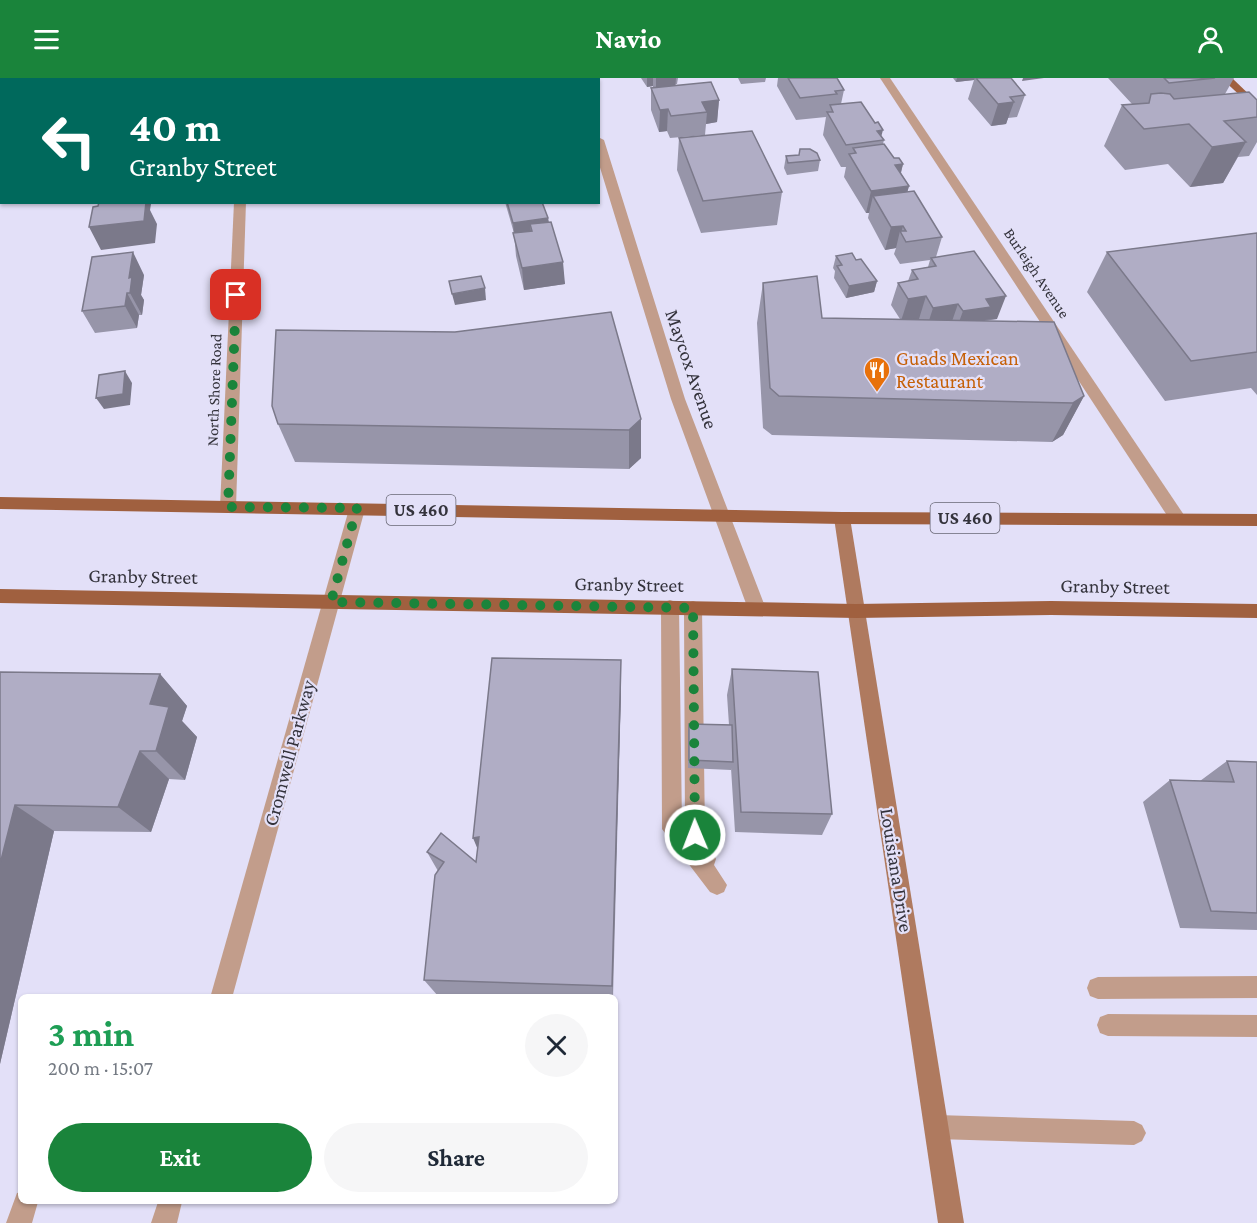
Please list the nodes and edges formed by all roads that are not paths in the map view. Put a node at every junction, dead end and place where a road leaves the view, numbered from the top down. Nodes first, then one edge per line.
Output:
1 (885, 78) edge
2 (1226, 78) edge
3 (1257, 108) edge
4 (600, 146) edge
5 (240, 204) edge
6 (0, 503) edge
7 (228, 507) junction
8 (357, 508) junction
9 (722, 516) junction
10 (842, 518) junction
11 (1178, 519) junction
12 (1257, 520) edge
13 (0, 596) edge
14 (331, 602) junction
15 (670, 607) junction
16 (693, 608) junction
17 (757, 609) junction
18 (856, 611) junction
19 (1257, 611) edge
20 (1257, 987) edge
21 (1098, 988) dead end
22 (222, 994) edge
23 (1108, 1025) dead end
24 (1257, 1026) edge
25 (937, 1127) junction
26 (1134, 1133) dead end
27 (25, 1204) edge
28 (169, 1204) edge
29 (19, 1223) edge
30 (164, 1223) edge
31 (951, 1223) edge

1 - 11 street, Burleigh Avenue
2 - 3 main road
4 - 9 street, Maycox Avenue
5 - 7 street, North Shore Road
6 - 7 main road, US 460
7 - 8 main road, US 460
8 - 9 main road, US 460
8 - 14 street, Cromwell Parkway
9 - 10 main road, US 460
9 - 17 street, Maycox Avenue
10 - 11 main road, US 460
10 - 18 street, Louisiana Drive
11 - 12 main road, US 460
13 - 14 main road, Granby Street
14 - 15 main road, Granby Street
14 - 22 street, Cromwell Parkway
15 - 16 main road, Granby Street
15 - 16 street
16 - 17 main road, Granby Street
17 - 18 main road, Granby Street
18 - 19 main road, Granby Street
18 - 25 street, Louisiana Drive
20 - 21 street
23 - 24 street
25 - 26 street
25 - 31 street, Louisiana Drive
27 - 29 street
28 - 30 street

